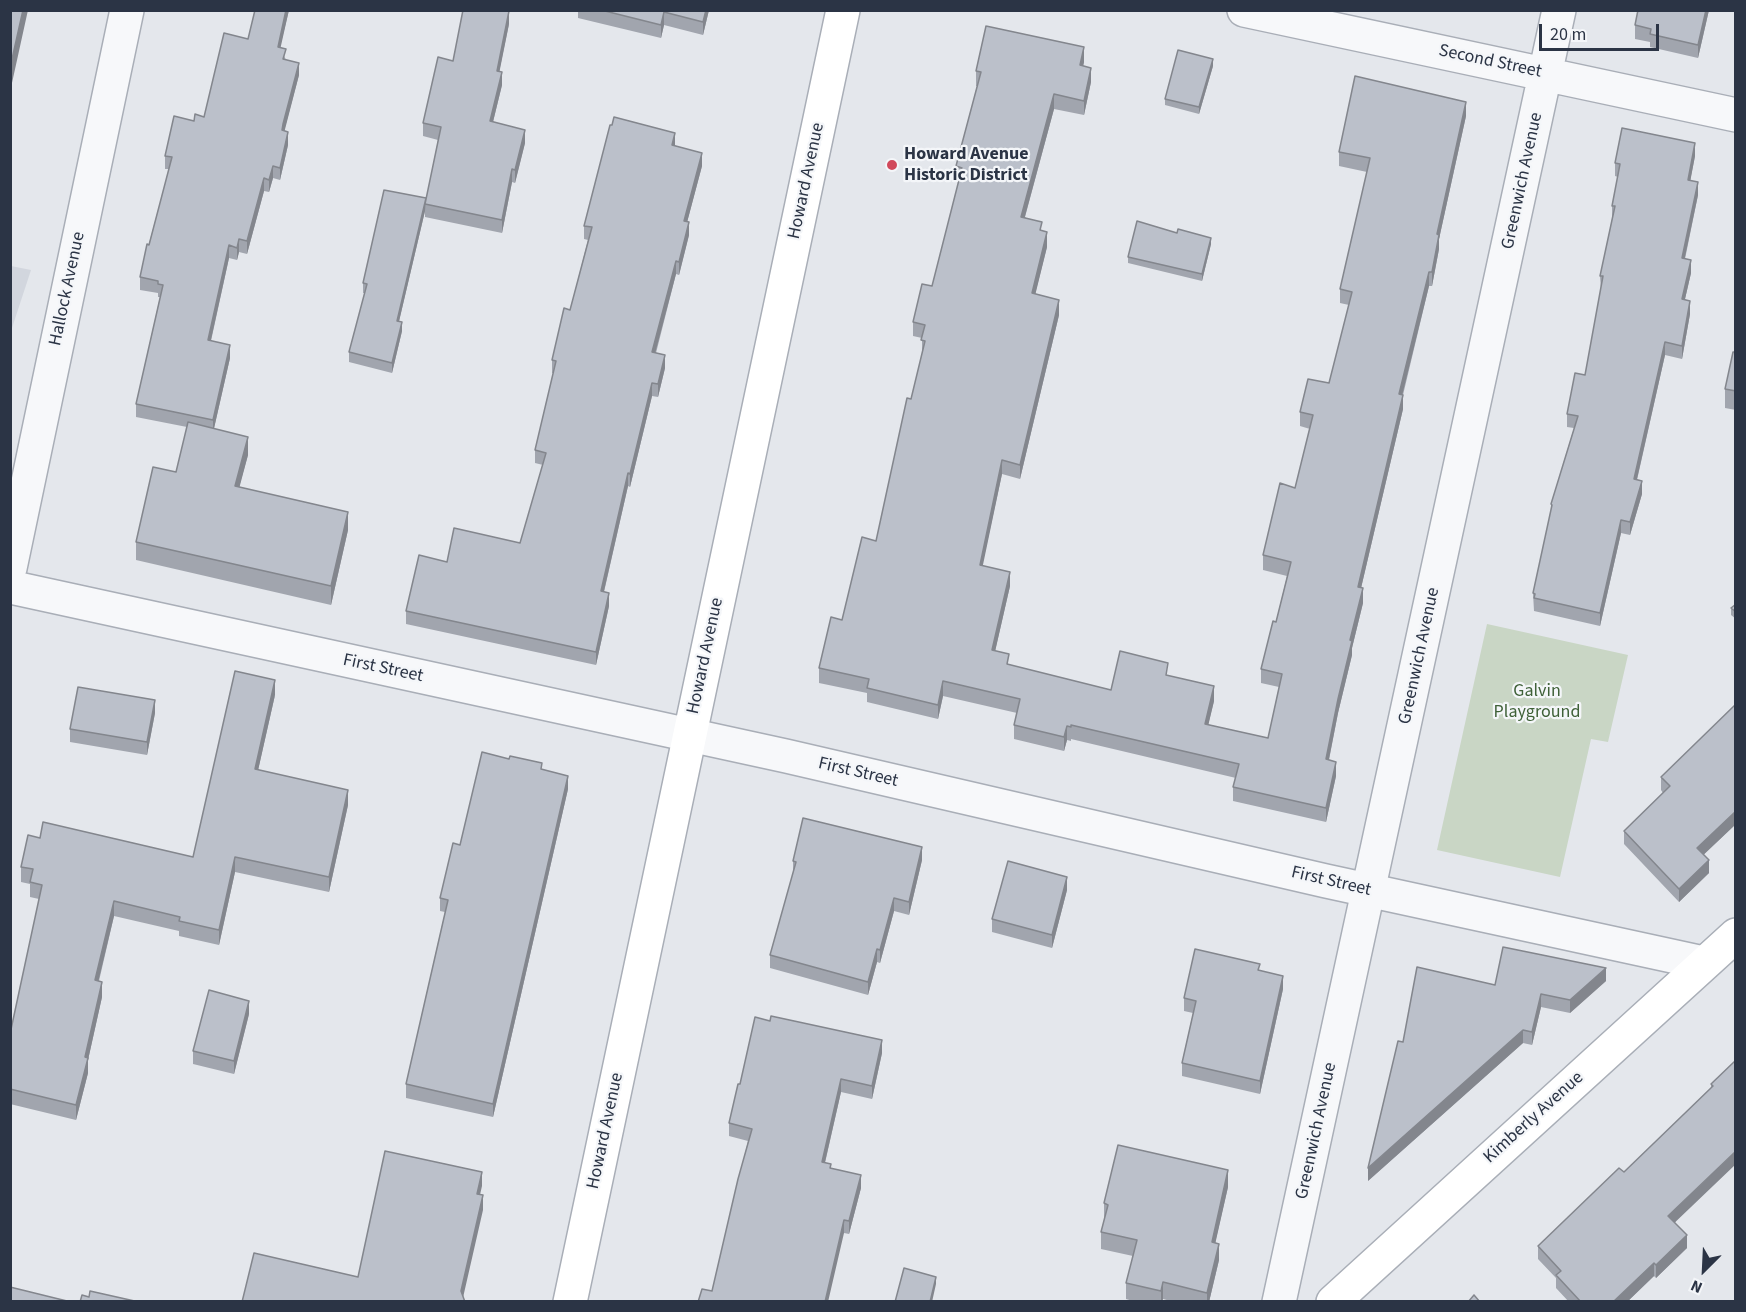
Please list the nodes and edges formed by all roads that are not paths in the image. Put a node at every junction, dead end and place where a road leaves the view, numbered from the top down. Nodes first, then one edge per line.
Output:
1 (128, 10) edge
2 (843, 10) edge
3 (1244, 10) edge
4 (1559, 10) edge
5 (1546, 74) junction
6 (1736, 115) edge
7 (10, 568) edge
8 (10, 587) edge
9 (690, 735) junction
10 (1369, 890) junction
11 (1736, 935) edge
12 (1704, 963) junction
13 (570, 1302) edge
14 (1279, 1302) edge
15 (1333, 1302) edge

1 - 7 street, Hallock Avenue
2 - 9 main road, Howard Avenue
3 - 5 street, Second Street
4 - 5 street, Greenwich Avenue
5 - 6 street, Second Street
5 - 10 street, Greenwich Avenue
8 - 9 street, First Street
9 - 10 street, First Street
9 - 13 main road, Howard Avenue
10 - 12 street, First Street
10 - 14 street, Greenwich Avenue
11 - 12 main road, Kimberly Avenue
12 - 15 main road, Kimberly Avenue

